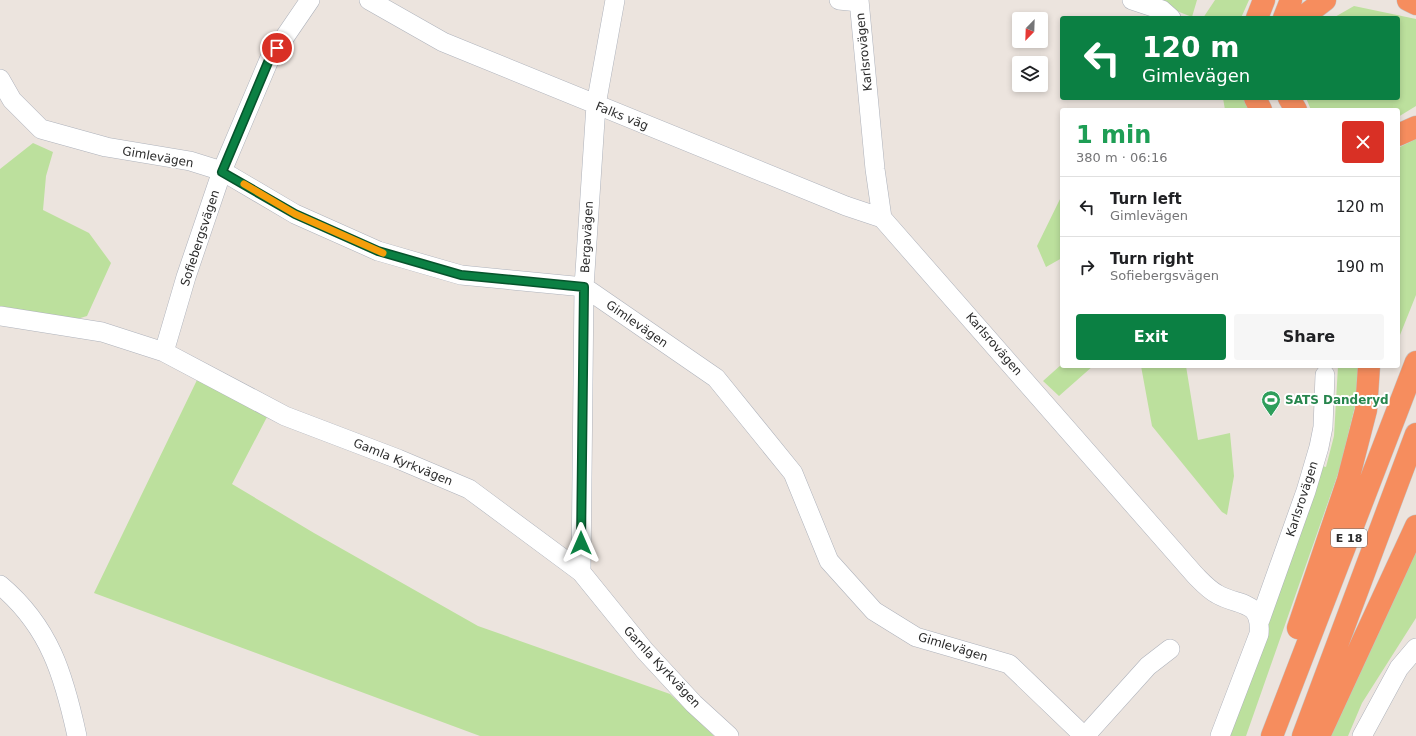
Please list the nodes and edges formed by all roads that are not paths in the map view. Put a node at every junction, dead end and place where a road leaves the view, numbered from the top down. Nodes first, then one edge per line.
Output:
1 (310, 0) edge
2 (369, 0) edge
3 (615, 0) edge
4 (839, 0) edge
5 (1132, 0) edge
6 (1264, 0) edge
7 (1290, 0) edge
8 (1325, 0) edge
9 (1408, 0) edge
10 (859, 1) edge
11 (1416, 4) edge
12 (1169, 16) edge
13 (1259, 16) edge
14 (1285, 16) edge
15 (1306, 16) edge
16 (0, 79) edge
17 (596, 106) junction
18 (1416, 127) edge
19 (1400, 134) edge
20 (222, 172) junction
21 (882, 218) junction
22 (584, 287) junction
23 (0, 316) edge
24 (164, 352) junction
25 (1416, 362) edge
26 (1370, 368) edge
27 (1325, 375) dead end
28 (1416, 434) edge
29 (1416, 526) edge
30 (581, 572) junction
31 (0, 586) edge
32 (1260, 620) junction
33 (1416, 648) edge
34 (1170, 649) dead end
35 (1280, 712) junction
36 (78, 736) edge
37 (728, 736) edge
38 (1085, 736) edge
39 (1220, 736) edge
40 (1272, 736) edge
41 (1303, 736) edge
42 (1319, 736) edge
43 (1362, 736) edge

1 - 20 street, Sofiebergsvägen
2 - 17 street, Falks väg
3 - 17 street, Bergavägen
4 - 10 street
5 - 12 street
6 - 13 highway
7 - 14 highway
8 - 15 highway
9 - 11 highway
10 - 21 street, Karlsrovägen
16 - 20 street, Gimlevägen
17 - 21 street, Falks väg
17 - 22 street, Bergavägen
18 - 19 highway
20 - 22 street, Gimlevägen
20 - 24 street, Sofiebergsvägen
21 - 32 street, Karlsrovägen
22 - 30 street, Bergavägen
22 - 38 street, Gimlevägen
23 - 24 street, Gamla Kyrkvägen
24 - 30 street, Gamla Kyrkvägen
25 - 35 highway, E 18
26 - 35 highway
27 - 32 street, Karlsrovägen
28 - 41 highway, E 18
29 - 42 highway
30 - 37 street, Gamla Kyrkvägen
31 - 36 street
32 - 39 street, Karlsrovägen
33 - 43 street
34 - 38 street
35 - 40 highway, E 18

